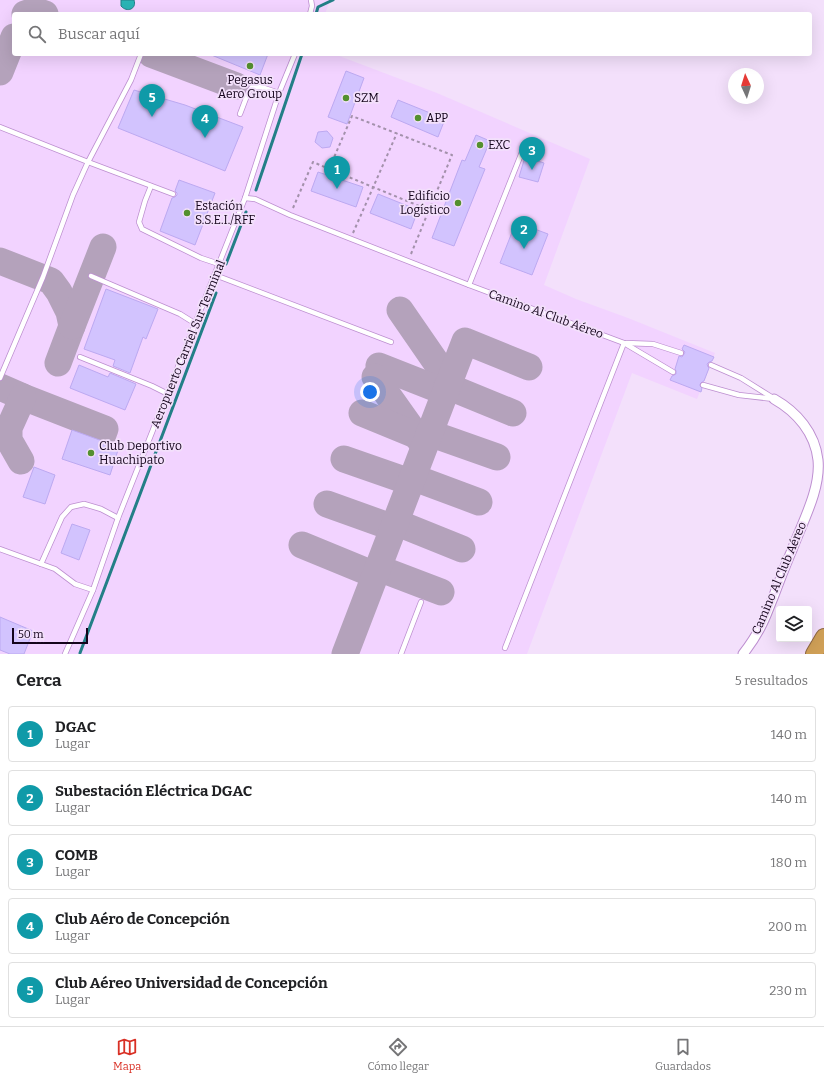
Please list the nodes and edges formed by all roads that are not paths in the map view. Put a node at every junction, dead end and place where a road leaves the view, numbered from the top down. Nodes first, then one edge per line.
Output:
1 (311, 0) edge
2 (310, 12) edge
3 (140, 56) edge
4 (294, 56) edge
5 (278, 93) junction
6 (240, 114) dead end
7 (0, 127) edge
8 (522, 152) dead end
9 (88, 162) junction
10 (151, 186) junction
11 (174, 194) dead end
12 (245, 198) junction
13 (219, 264) junction
14 (215, 275) junction
15 (91, 276) dead end
16 (469, 285) junction
17 (196, 324) junction
18 (391, 342) dead end
19 (624, 343) junction
20 (681, 353) dead end
21 (80, 357) dead end
22 (711, 364) dead end
23 (673, 372) dead end
24 (0, 378) edge
25 (703, 385) dead end
26 (168, 394) junction
27 (774, 399) junction
28 (118, 518) junction
29 (0, 549) edge
30 (41, 564) junction
31 (93, 590) junction
32 (421, 602) dead end
33 (824, 638) edge
34 (505, 648) dead end
35 (65, 654) edge
36 (401, 654) edge
37 (743, 654) edge
38 (814, 654) edge

1 - 2 lane
3 - 9 lane
4 - 5 lane, Aeropuerto Carriel Sur Terminal
5 - 6 lane
5 - 12 lane, Aeropuerto Carriel Sur Terminal
7 - 9 lane
8 - 16 lane
9 - 10 lane
9 - 24 lane
10 - 11 lane
10 - 13 lane
12 - 13 lane, Aeropuerto Carriel Sur Terminal
12 - 16 lane, Camino Al Club Aéreo
13 - 14 lane, Aeropuerto Carriel Sur Terminal
14 - 17 lane, Aeropuerto Carriel Sur Terminal
14 - 18 lane
15 - 17 lane
16 - 19 lane, Camino Al Club Aéreo
17 - 26 lane, Aeropuerto Carriel Sur Terminal
19 - 20 lane, Camino Al Club Aéreo
19 - 23 lane, Camino Al Club Aéreo
19 - 34 lane
21 - 26 lane
22 - 27 lane, Camino Al Club Aéreo
25 - 27 lane, Camino Al Club Aéreo
26 - 28 lane, Aeropuerto Carriel Sur Terminal
27 - 37 street, Camino Al Club Aéreo
28 - 30 lane
28 - 31 lane, Aeropuerto Carriel Sur Terminal
29 - 30 lane
30 - 31 lane
31 - 35 lane, Aeropuerto Carriel Sur Terminal
32 - 36 lane
33 - 38 highway

